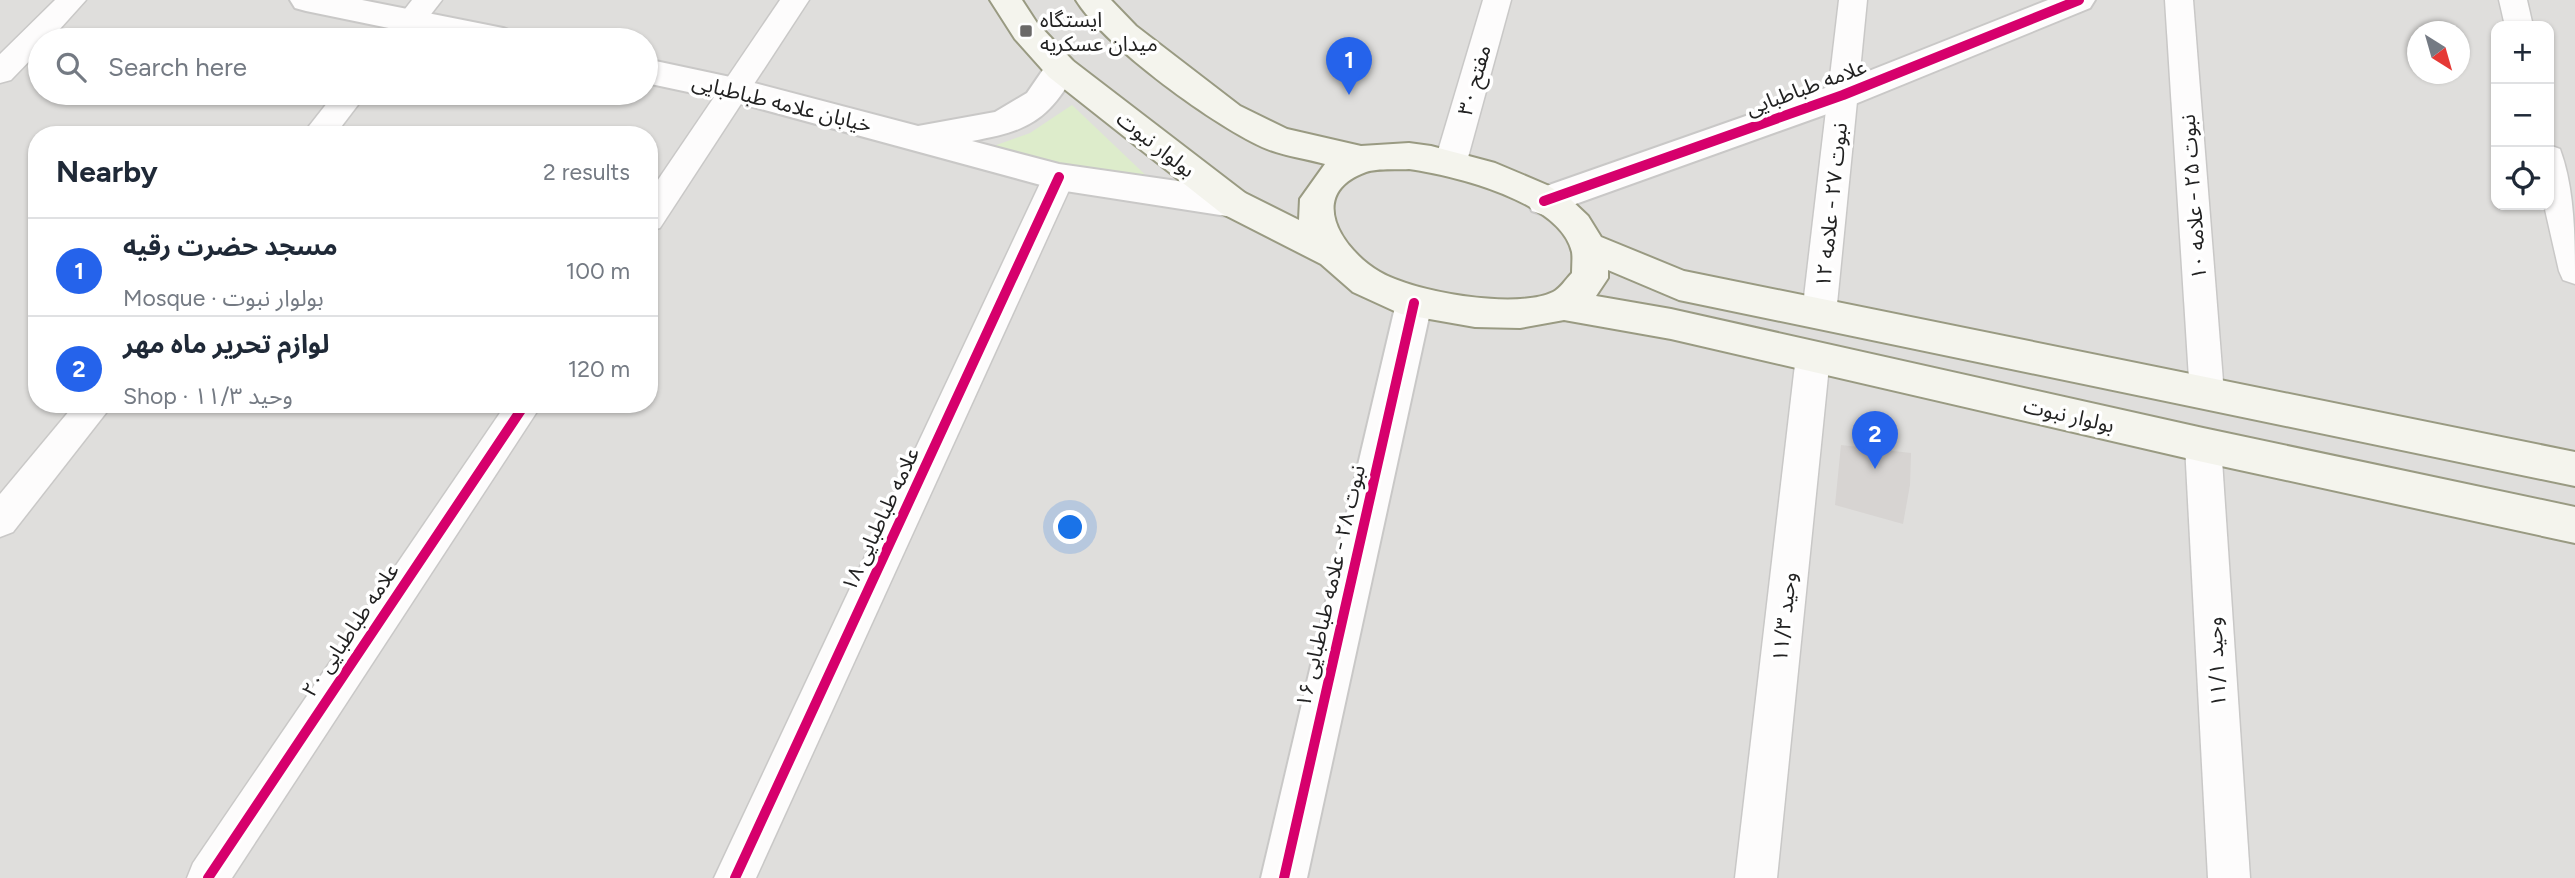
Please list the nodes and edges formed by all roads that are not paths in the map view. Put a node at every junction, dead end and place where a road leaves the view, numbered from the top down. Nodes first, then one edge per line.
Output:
1 (72, 0) edge
2 (306, 0) edge
3 (795, 0) edge
4 (1006, 0) edge
5 (1092, 0) edge
6 (1497, 0) edge
7 (1853, 0) edge
8 (2079, 0) edge
9 (2179, 0) edge
10 (2513, 0) edge
11 (411, 20) edge
12 (2518, 21) edge
13 (44, 28) edge
14 (447, 28) edge
15 (28, 44) edge
16 (1061, 69) junction
17 (0, 72) edge
18 (658, 74) edge
19 (735, 90) junction
20 (1843, 95) junction
21 (342, 105) edge
22 (324, 126) edge
23 (918, 137) junction
24 (1361, 159) junction
25 (1451, 161) junction
26 (1059, 177) junction
27 (2554, 179) edge
28 (1544, 201) junction
29 (1233, 203) junction
30 (658, 206) edge
31 (1589, 247) junction
32 (1334, 254) junction
33 (2575, 271) edge
34 (1414, 303) junction
35 (1563, 306) junction
36 (1819, 314) junction
37 (1813, 356) junction
38 (2207, 394) junction
39 (89, 413) edge
40 (519, 413) edge
41 (2203, 445) junction
42 (2575, 469) edge
43 (0, 521) edge
44 (2575, 525) edge
45 (208, 878) edge
46 (735, 878) edge
47 (1284, 878) edge
48 (1756, 878) edge
49 (2229, 878) edge

1 - 13 street
2 - 11 street
3 - 19 street
4 - 16 main road, بولوار نبوت
5 - 24 main road
6 - 25 street, مفتح ۳۰
7 - 20 street, نبوت ۲۷ - علامه ۱۲
8 - 20 street, علامه طباطبایی
9 - 38 street, نبوت ۲۵ - علامه ۱۰
10 - 12 street
11 - 14 street
15 - 17 street
16 - 23 street, خیابان علامه طباطبایی
16 - 29 main road, بولوار نبوت
18 - 19 street, خیابان علامه طباطبایی
19 - 23 street, خیابان علامه طباطبایی
19 - 30 street
20 - 28 street, علامه طباطبایی
20 - 36 street, نبوت ۲۷ - علامه ۱۲
21 - 22 street
23 - 26 street, خیابان علامه طباطبایی
24 - 25 main road
24 - 32 main road
25 - 28 main road
26 - 29 street, خیابان علامه طباطبایی
26 - 46 street, علامه طباطبایی ۱۸
27 - 33 street
28 - 31 main road
29 - 32 main road, بولوار نبوت
31 - 35 main road
31 - 36 main road
32 - 34 main road, بولوار نبوت
34 - 35 main road, بولوار نبوت
34 - 47 street, نبوت ۲۸ - علامه طباطبایی ۱۶
35 - 37 main road, بولوار نبوت
36 - 38 main road
37 - 41 main road, بولوار نبوت
37 - 48 street, وحید ۱۱/۳
38 - 42 main road
39 - 43 street
40 - 45 street, علامه طباطبایی ۲۰
41 - 44 main road, بولوار نبوت
41 - 49 street, وحید ۱۱/۱

